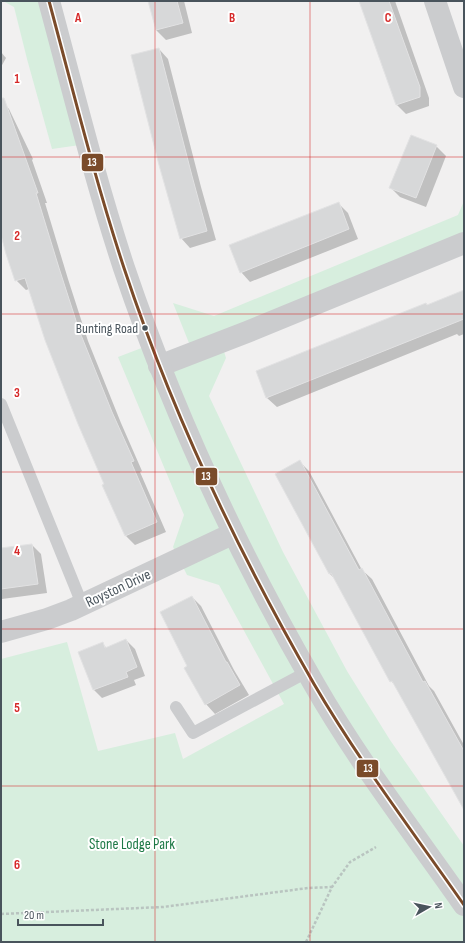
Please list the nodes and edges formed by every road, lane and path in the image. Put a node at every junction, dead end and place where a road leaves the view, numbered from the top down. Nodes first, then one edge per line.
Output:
1 (49, 1) edge
2 (435, 1) edge
3 (464, 87) edge
4 (464, 243) edge
5 (159, 366) junction
6 (1, 404) edge
7 (232, 534) junction
8 (82, 604) junction
9 (1, 632) edge
10 (307, 672) junction
11 (176, 707) dead end
12 (376, 847) dead end
13 (332, 887) junction
14 (464, 905) edge
15 (1, 914) edge
16 (306, 942) edge

1 - 5 street
2 - 3 street
4 - 5 street
5 - 7 street
6 - 8 lane
7 - 8 street, Royston Drive
7 - 10 street
8 - 9 street, Royston Drive
10 - 11 lane
10 - 14 street
12 - 13 path
13 - 15 path
13 - 16 path

